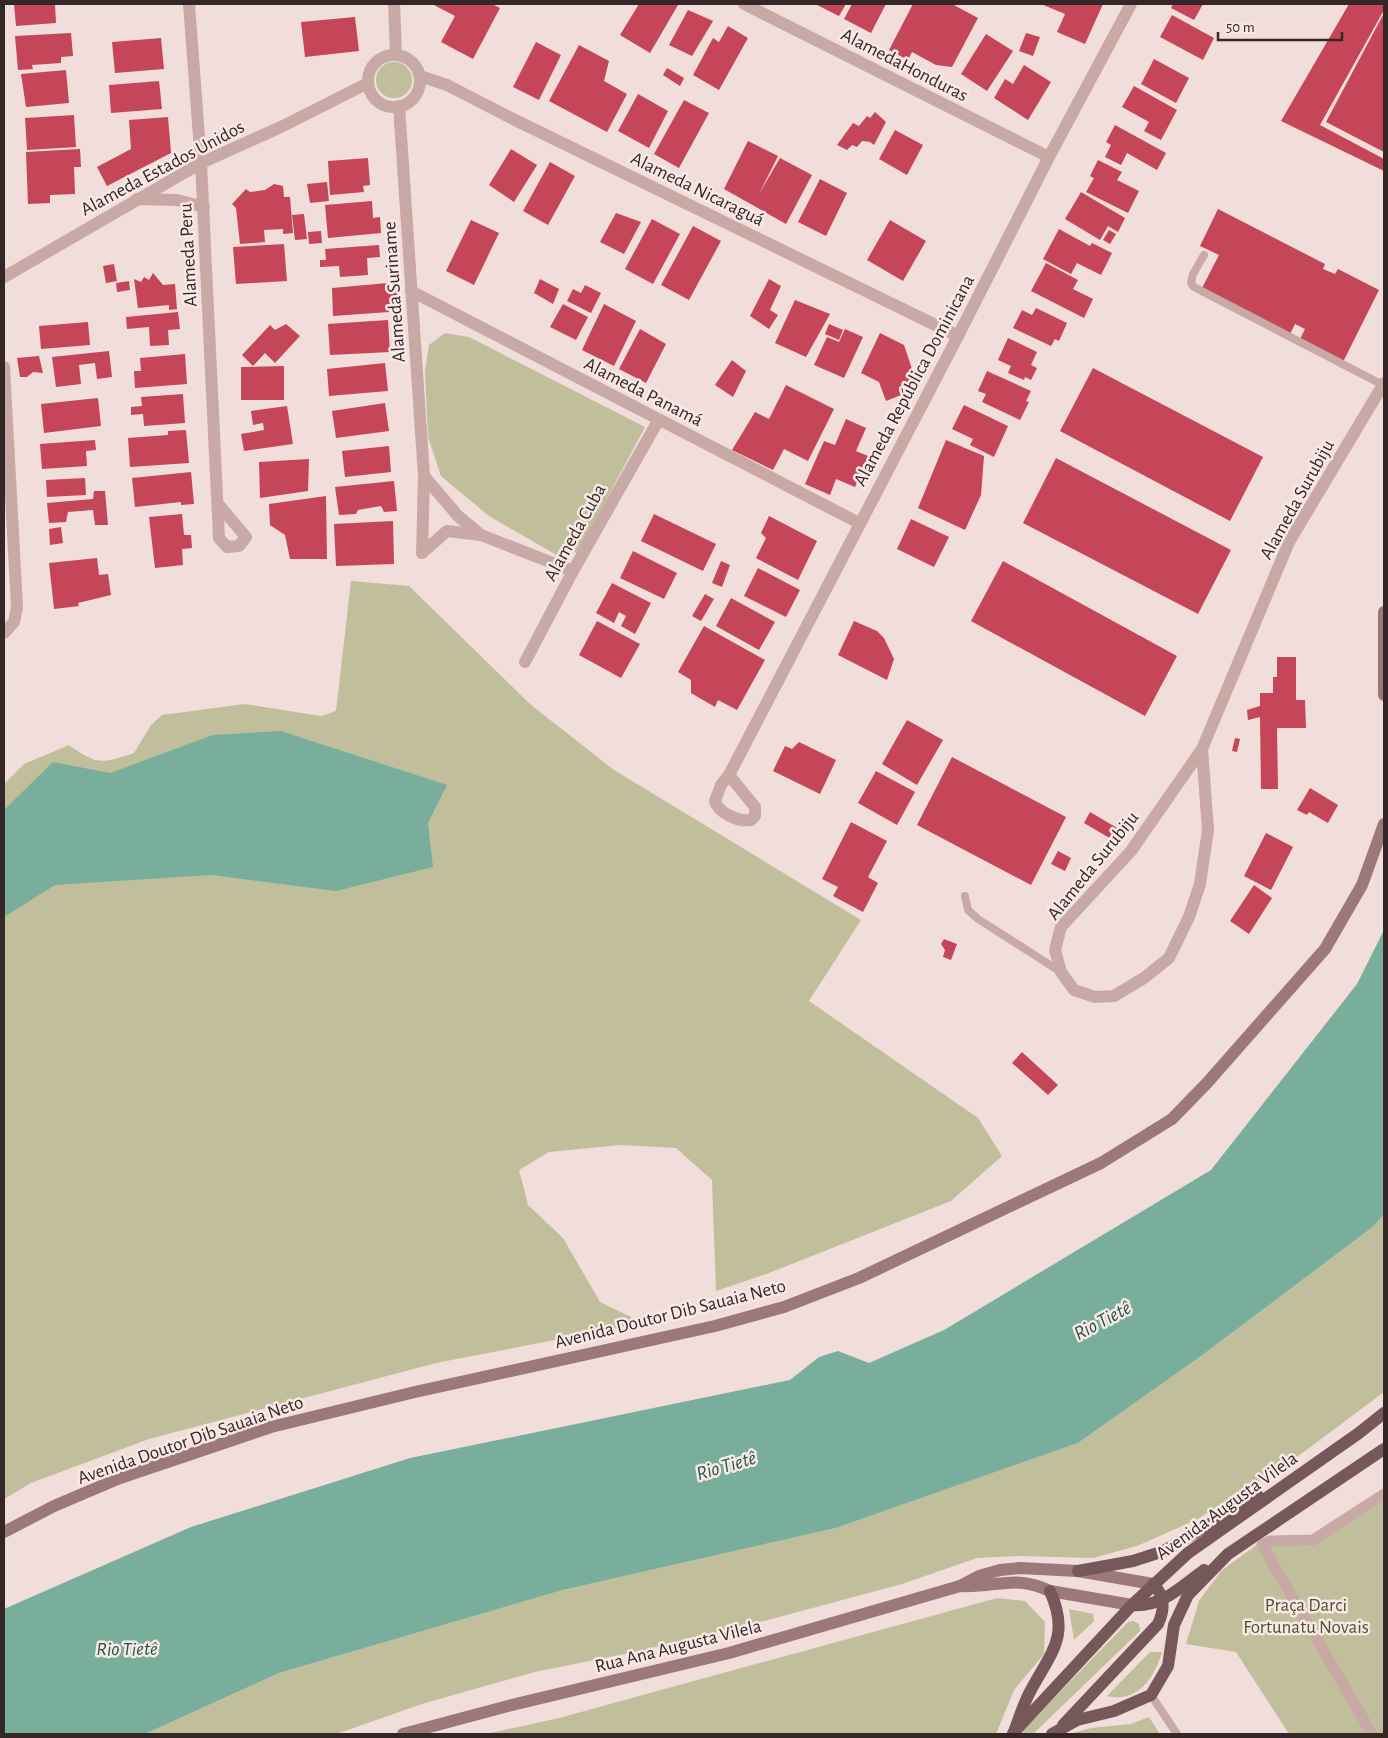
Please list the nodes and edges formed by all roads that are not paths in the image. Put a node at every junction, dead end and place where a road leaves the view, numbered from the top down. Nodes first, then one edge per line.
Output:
1 (189, 4) edge
2 (394, 4) edge
3 (744, 4) edge
4 (1132, 4) edge
5 (396, 54) junction
6 (420, 76) junction
7 (368, 83) junction
8 (399, 106) junction
9 (1049, 157) junction
10 (201, 163) junction
11 (137, 199) junction
12 (204, 207) junction
13 (1204, 255) dead end
14 (4, 277) edge
15 (411, 291) junction
16 (958, 336) junction
17 (4, 367) edge
18 (1384, 384) edge
19 (658, 420) junction
20 (424, 476) junction
21 (219, 505) dead end
22 (859, 523) junction
23 (481, 535) junction
24 (573, 571) junction
25 (1384, 612) edge
26 (4, 633) edge
27 (525, 662) dead end
28 (1384, 695) edge
29 (1202, 749) junction
30 (729, 774) dead end
31 (1384, 824) edge
32 (965, 896) dead end
33 (1061, 972) junction
34 (1384, 1412) edge
35 (1384, 1449) edge
36 (1312, 1465) junction
37 (1384, 1494) edge
38 (4, 1532) edge
39 (1228, 1554) junction
40 (1078, 1571) junction
41 (1153, 1584) junction
42 (960, 1586) junction
43 (1050, 1591) junction
44 (1163, 1599) junction
45 (1132, 1605) junction
46 (1151, 1695) junction
47 (1056, 1731) edge
48 (403, 1734) edge
49 (1013, 1734) edge
50 (1177, 1734) edge
51 (1372, 1734) edge

1 - 10 street, Alameda Peru
2 - 5 street
3 - 9 street, AlamedaHonduras
4 - 9 street, Alameda República Dominicana
5 - 6 street
5 - 7 street
6 - 8 street
6 - 16 street, Alameda Nicaraguá
7 - 8 street
7 - 10 street, Alameda Estados Unidos
8 - 15 street, Alameda Suriname
9 - 16 street, Alameda República Dominicana
10 - 11 street, Alameda Estados Unidos
10 - 12 street, Alameda Peru
11 - 12 street
11 - 14 street, Alameda Estados Unidos
12 - 21 street, Alameda Peru
13 - 18 lane
15 - 19 street, Alameda Panamá
15 - 20 street, Alameda Suriname
16 - 22 street, Alameda República Dominicana
17 - 26 street
18 - 29 street, Alameda Surubiju
19 - 22 street, Alameda Panamá
19 - 24 street, Alameda Cuba
20 - 23 street
20 - 23 street, Alameda Suriname
22 - 30 street, Alameda República Dominicana
23 - 24 street
24 - 27 street, Alameda Cuba
25 - 28 main road
29 - 33 street, Alameda Surubiju
29 - 33 street, Alameda Surubiju
31 - 38 main road, Avenida Doutor Dib Sauaia Neto
32 - 33 lane
34 - 36 main road, Avenida Augusta Vilela
35 - 39 main road
36 - 40 main road
36 - 41 main road, Avenida Augusta Vilela
37 - 51 street
39 - 44 main road
39 - 46 main road
40 - 41 main road, Avenida Augusta Vilela
40 - 42 main road, Rua Ana Augusta Vilela
41 - 44 main road
41 - 45 main road
42 - 43 main road, Rua Ana Augusta Vilela
42 - 48 main road, Rua Ana Augusta Vilela
43 - 45 main road, Rua Ana Augusta Vilela
43 - 49 main road
44 - 45 main road
44 - 47 main road
45 - 49 main road
46 - 47 main road
46 - 50 lane

